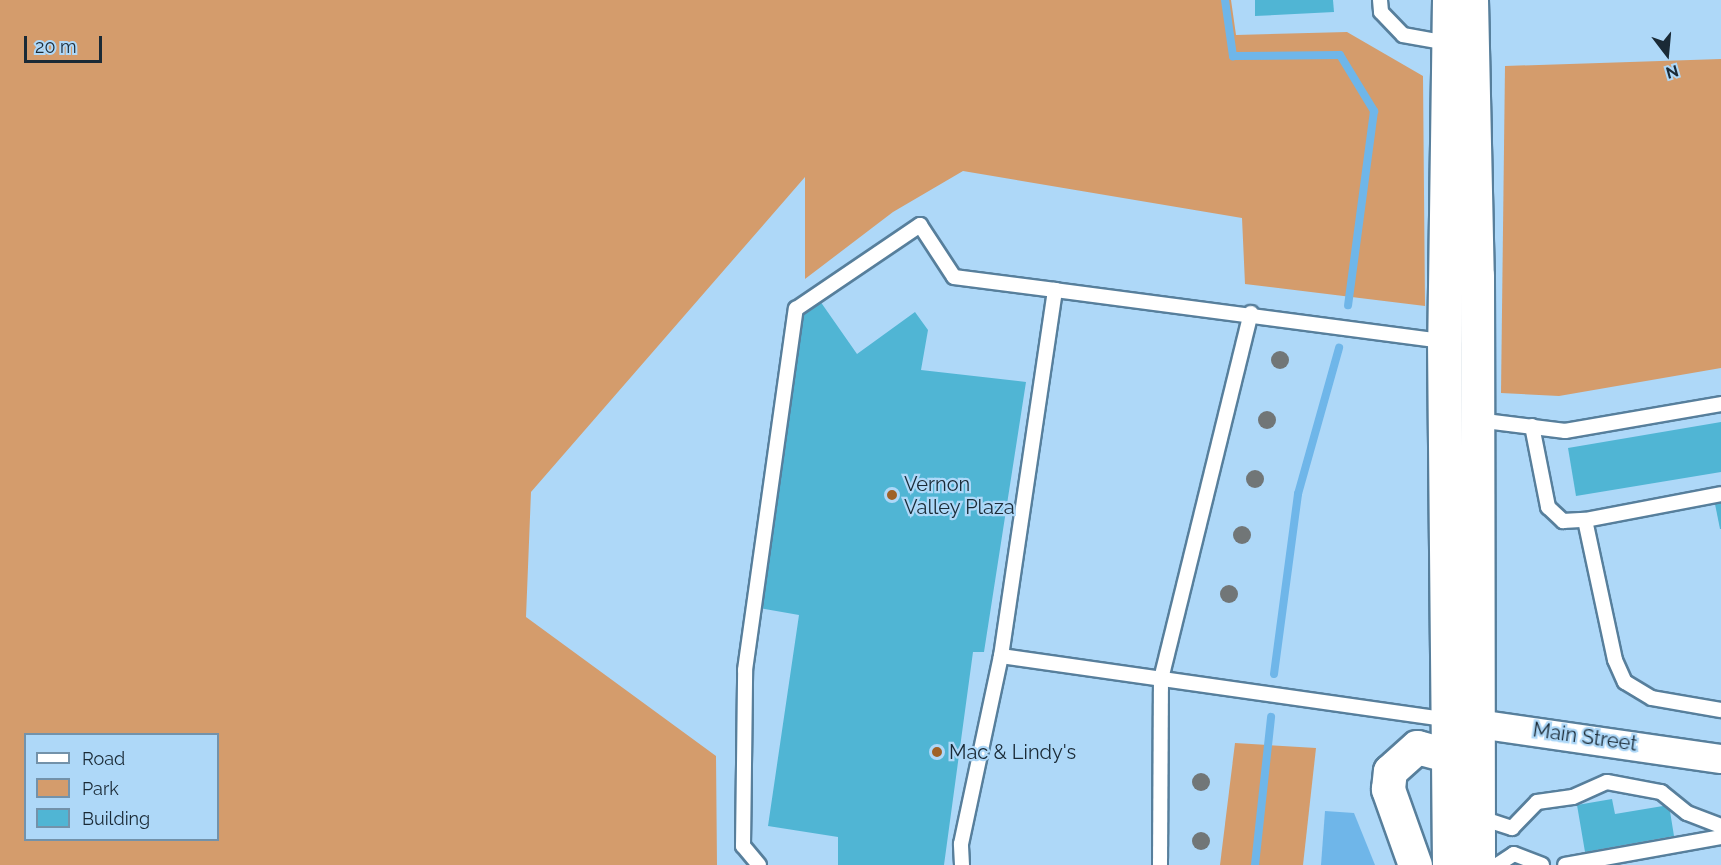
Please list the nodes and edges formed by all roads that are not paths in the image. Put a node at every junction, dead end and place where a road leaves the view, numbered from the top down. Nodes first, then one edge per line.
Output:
1 (1380, 0) edge
2 (1449, 0) edge
3 (1471, 0) edge
4 (1460, 43) junction
5 (1055, 290) junction
6 (1251, 314) junction
7 (1444, 341) junction
8 (1721, 404) edge
9 (1476, 420) junction
10 (1532, 426) junction
11 (1721, 494) edge
12 (1585, 520) junction
13 (1001, 656) junction
14 (1161, 679) junction
15 (1721, 710) edge
16 (1463, 721) junction
17 (1463, 758) junction
18 (1721, 759) edge
19 (1478, 817) junction
20 (1721, 826) edge
21 (1721, 837) edge
22 (759, 865) edge
23 (962, 865) edge
24 (1160, 865) edge
25 (1415, 865) edge
26 (1449, 865) edge
27 (1478, 865) edge
28 (1497, 865) edge
29 (1542, 865) edge
30 (1565, 865) edge

1 - 4 lane
2 - 4 main road
3 - 4 main road
4 - 7 main road
4 - 9 main road
5 - 6 lane
5 - 13 lane
5 - 22 lane
6 - 7 lane
6 - 14 lane
7 - 16 main road
8 - 10 lane
9 - 10 lane
9 - 16 main road
10 - 12 lane
11 - 12 lane
12 - 15 lane
13 - 14 lane
13 - 23 lane
14 - 16 lane
14 - 24 lane
16 - 17 main road
16 - 18 street, Main Street
17 - 19 main road
17 - 25 main road
17 - 26 main road
19 - 20 lane
19 - 27 main road
21 - 30 lane
28 - 29 lane

